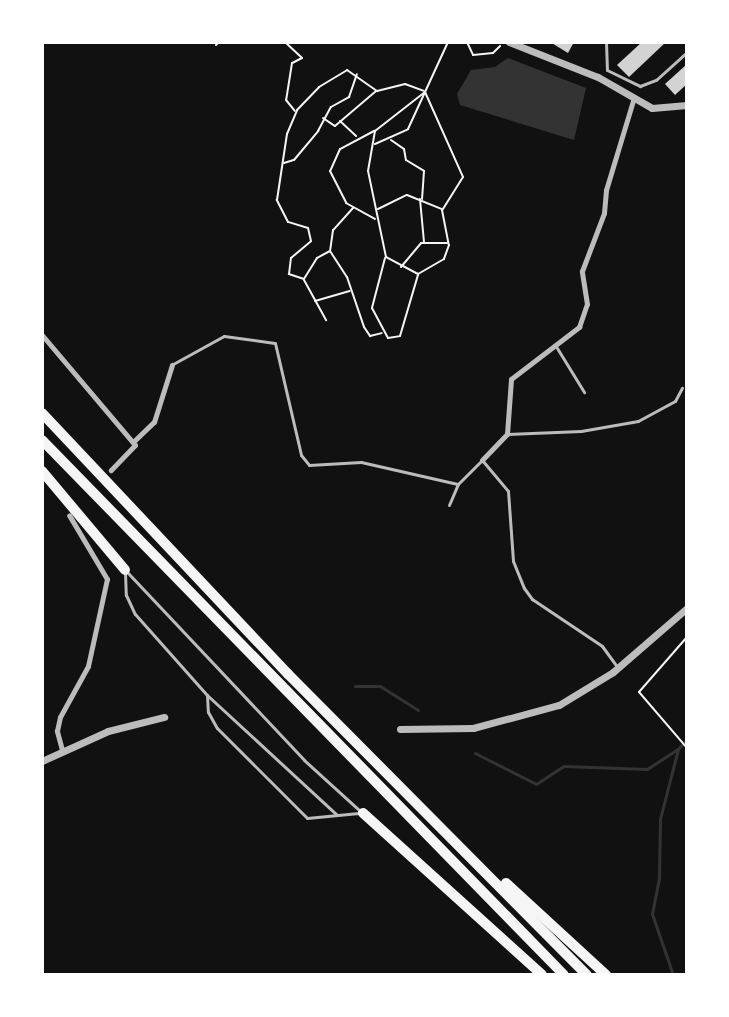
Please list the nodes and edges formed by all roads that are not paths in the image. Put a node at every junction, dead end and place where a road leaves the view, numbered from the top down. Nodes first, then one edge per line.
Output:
1 (606, 42) edge
2 (505, 44) edge
3 (687, 52) edge
4 (634, 96) junction
5 (687, 105) edge
6 (42, 335) edge
7 (557, 348) junction
8 (172, 365) joint
9 (682, 388) dead end
10 (584, 392) dead end
11 (42, 413) edge
12 (507, 434) junction
13 (42, 440) edge
14 (133, 442) junction
15 (482, 460) junction
16 (111, 470) dead end
17 (42, 471) edge
18 (458, 484) junction
19 (449, 505) dead end
20 (69, 515) dead end
21 (125, 570) junction
22 (687, 608) edge
23 (618, 668) junction
24 (207, 695) junction
25 (164, 717) dead end
26 (400, 729) dead end
27 (62, 750) junction
28 (42, 761) edge
29 (363, 813) junction
30 (336, 814) junction
31 (439, 823) junction
32 (542, 975) edge
33 (564, 975) edge
34 (587, 975) edge
35 (606, 975) edge

1 - 3 lane
2 - 4 street
4 - 5 street
4 - 7 street
6 - 14 street
7 - 10 lane
7 - 12 street
8 - 14 street
8 - 18 lane
9 - 12 lane
11 - 31 highway
12 - 15 street
13 - 33 highway
14 - 16 street
15 - 18 lane
15 - 23 lane
17 - 21 highway
18 - 19 lane
20 - 27 street
21 - 24 lane
21 - 29 lane
22 - 23 street
23 - 26 street
24 - 30 lane
24 - 30 lane
25 - 27 street
27 - 28 street
29 - 30 lane
29 - 32 highway
31 - 34 highway
31 - 35 highway

